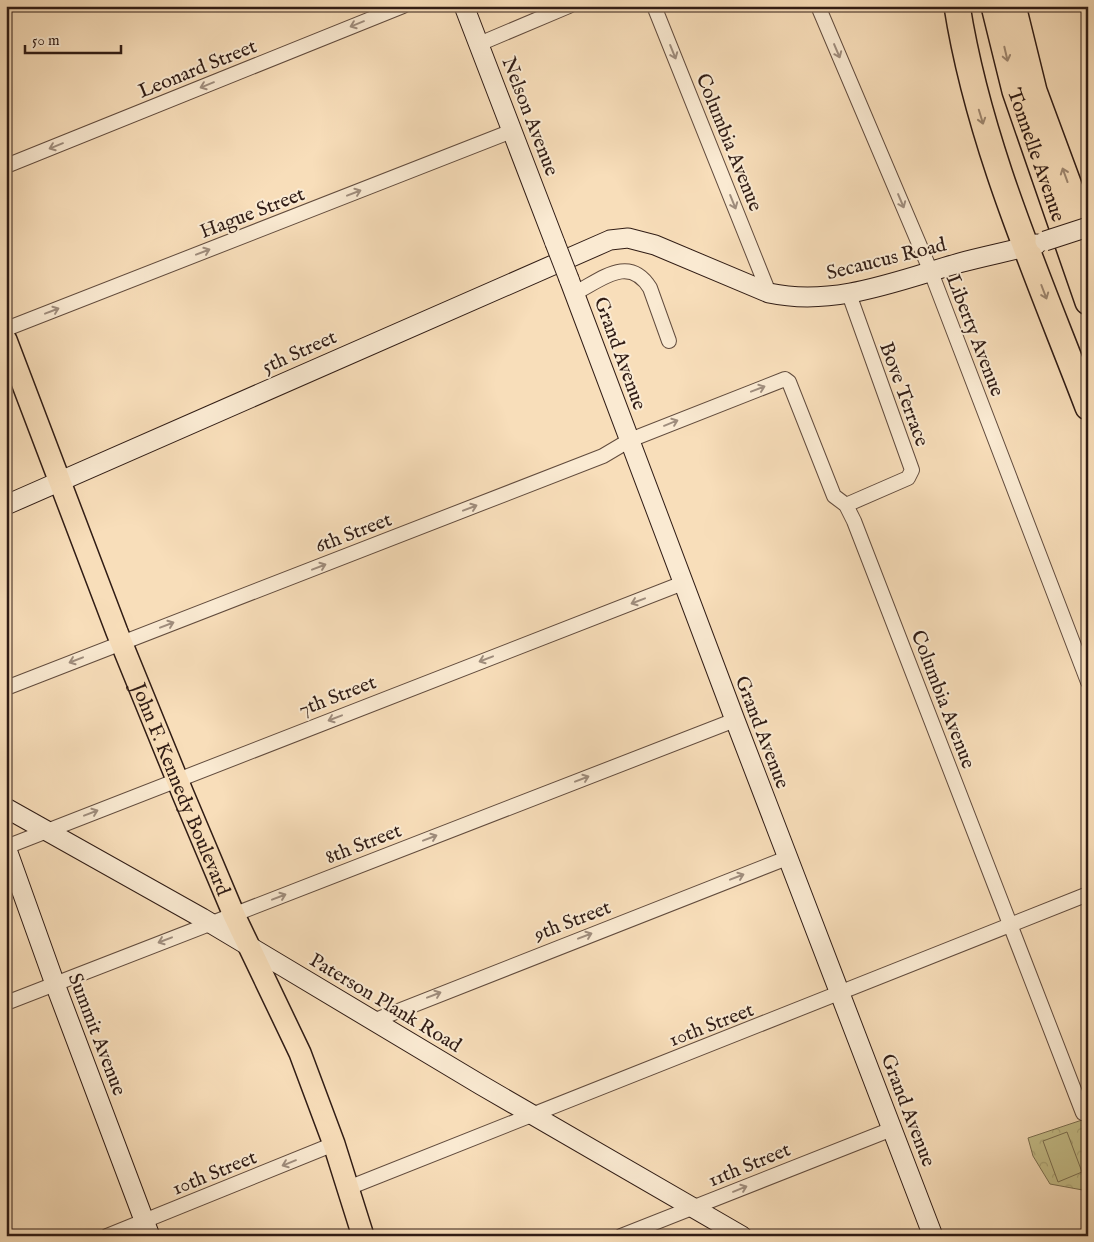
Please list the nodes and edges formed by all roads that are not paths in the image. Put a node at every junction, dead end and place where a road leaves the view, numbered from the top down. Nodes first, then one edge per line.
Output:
1 (403, 6) edge
2 (464, 6) edge
3 (569, 6) edge
4 (654, 6) edge
5 (818, 6) edge
6 (994, 6) edge
7 (1013, 6) edge
8 (956, 10) edge
9 (479, 44) junction
10 (512, 131) junction
11 (6, 166) edge
12 (1088, 227) edge
13 (1088, 237) edge
14 (610, 240) joint
15 (555, 242) joint
16 (1036, 244) junction
17 (931, 272) junction
18 (572, 286) junction
19 (769, 293) junction
20 (849, 294) junction
21 (1088, 302) edge
22 (6, 329) edge
23 (6, 340) edge
24 (669, 342) dead end
25 (712, 406) joint
26 (1088, 407) edge
27 (630, 440) junction
28 (60, 481) junction
29 (6, 505) edge
30 (846, 506) junction
31 (683, 583) junction
32 (122, 642) junction
33 (1088, 682) edge
34 (6, 688) edge
35 (735, 720) junction
36 (177, 779) junction
37 (6, 808) edge
38 (45, 831) junction
39 (6, 847) edge
40 (787, 858) junction
41 (1088, 894) edge
42 (234, 915) junction
43 (211, 924) junction
44 (1008, 924) junction
45 (248, 947) junction
46 (55, 984) junction
47 (841, 994) junction
48 (6, 1003) edge
49 (373, 1021) junction
50 (1083, 1113) dead end
51 (534, 1115) junction
52 (892, 1129) junction
53 (334, 1144) junction
54 (348, 1188) junction
55 (694, 1207) junction
56 (147, 1228) edge
57 (108, 1236) edge
58 (363, 1236) edge
59 (621, 1236) edge
60 (742, 1236) edge
61 (933, 1236) edge

1 -> 11 street, Leonard Street
2 - 9 main road, Nelson Avenue
3 - 9 street
4 -> 19 street, Columbia Avenue
5 -> 17 street, Liberty Avenue
6 -> 21 highway, Tonnelle Avenue
13 -> 7 highway, Tonnelle Avenue
8 -> 16 highway
9 - 10 main road, Nelson Avenue
10 - 15 main road, Nelson Avenue
22 -> 10 street, Hague Street
12 - 16 main road, Secaucus Road, bridge
14 - 19 main road, Secaucus Road
14 - 28 main road, 5th Street
15 - 18 main road, Grand Avenue, bridge
16 - 17 main road, Secaucus Road
16 -> 26 highway
17 - 20 main road, Secaucus Road
17 - 33 street, Liberty Avenue
18 - 24 street
18 - 27 main road, Grand Avenue
19 - 20 main road, Secaucus Road
20 - 30 street, Bove Terrace
23 - 28 main road, John F. Kennedy Boulevard
27 -> 25 street, 6th Street
25 -> 30 street, Columbia Avenue
27 - 31 main road, Grand Avenue
32 -> 27 street, 6th Street
28 - 29 main road, 5th Street
28 - 32 main road, John F. Kennedy Boulevard
30 - 44 street, Columbia Avenue
31 - 35 main road, Grand Avenue
31 -> 36 street, 7th Street
32 -> 34 street, 6th Street
32 - 36 main road, John F. Kennedy Boulevard
35 - 40 main road, Grand Avenue
42 -> 35 street, 8th Street
38 -> 36 street, 7th Street
36 - 42 main road, John F. Kennedy Boulevard
37 - 38 main road, Paterson Plank Road
38 - 39 street, 7th Street
38 - 43 main road, Paterson Plank Road
39 - 46 main road, Summit Avenue
40 - 47 main road, Grand Avenue
49 -> 40 street, 9th Street
41 - 44 street, 10th Street
42 - 43 street, 8th Street
42 - 45 main road, John F. Kennedy Boulevard
43 - 45 main road, Paterson Plank Road
43 -> 46 street, 8th Street
44 - 47 street, 10th Street
44 - 50 street, Columbia Avenue
45 - 49 main road, Paterson Plank Road
45 - 53 main road, John F. Kennedy Boulevard
46 - 48 street, 8th Street
46 - 56 main road, Summit Avenue
47 - 51 street, 10th Street
47 - 52 main road, Grand Avenue
49 - 51 main road, Paterson Plank Road
51 - 54 street, 10th Street
51 - 55 main road, Paterson Plank Road
55 -> 52 street, 11th Street
52 - 61 main road, Grand Avenue
53 - 54 main road, John F. Kennedy Boulevard
53 -> 56 street, 10th Street
54 - 58 main road, John F. Kennedy Boulevard
55 - 59 street, 11th Street
55 - 60 main road, Paterson Plank Road
56 - 57 street, 10th Street

